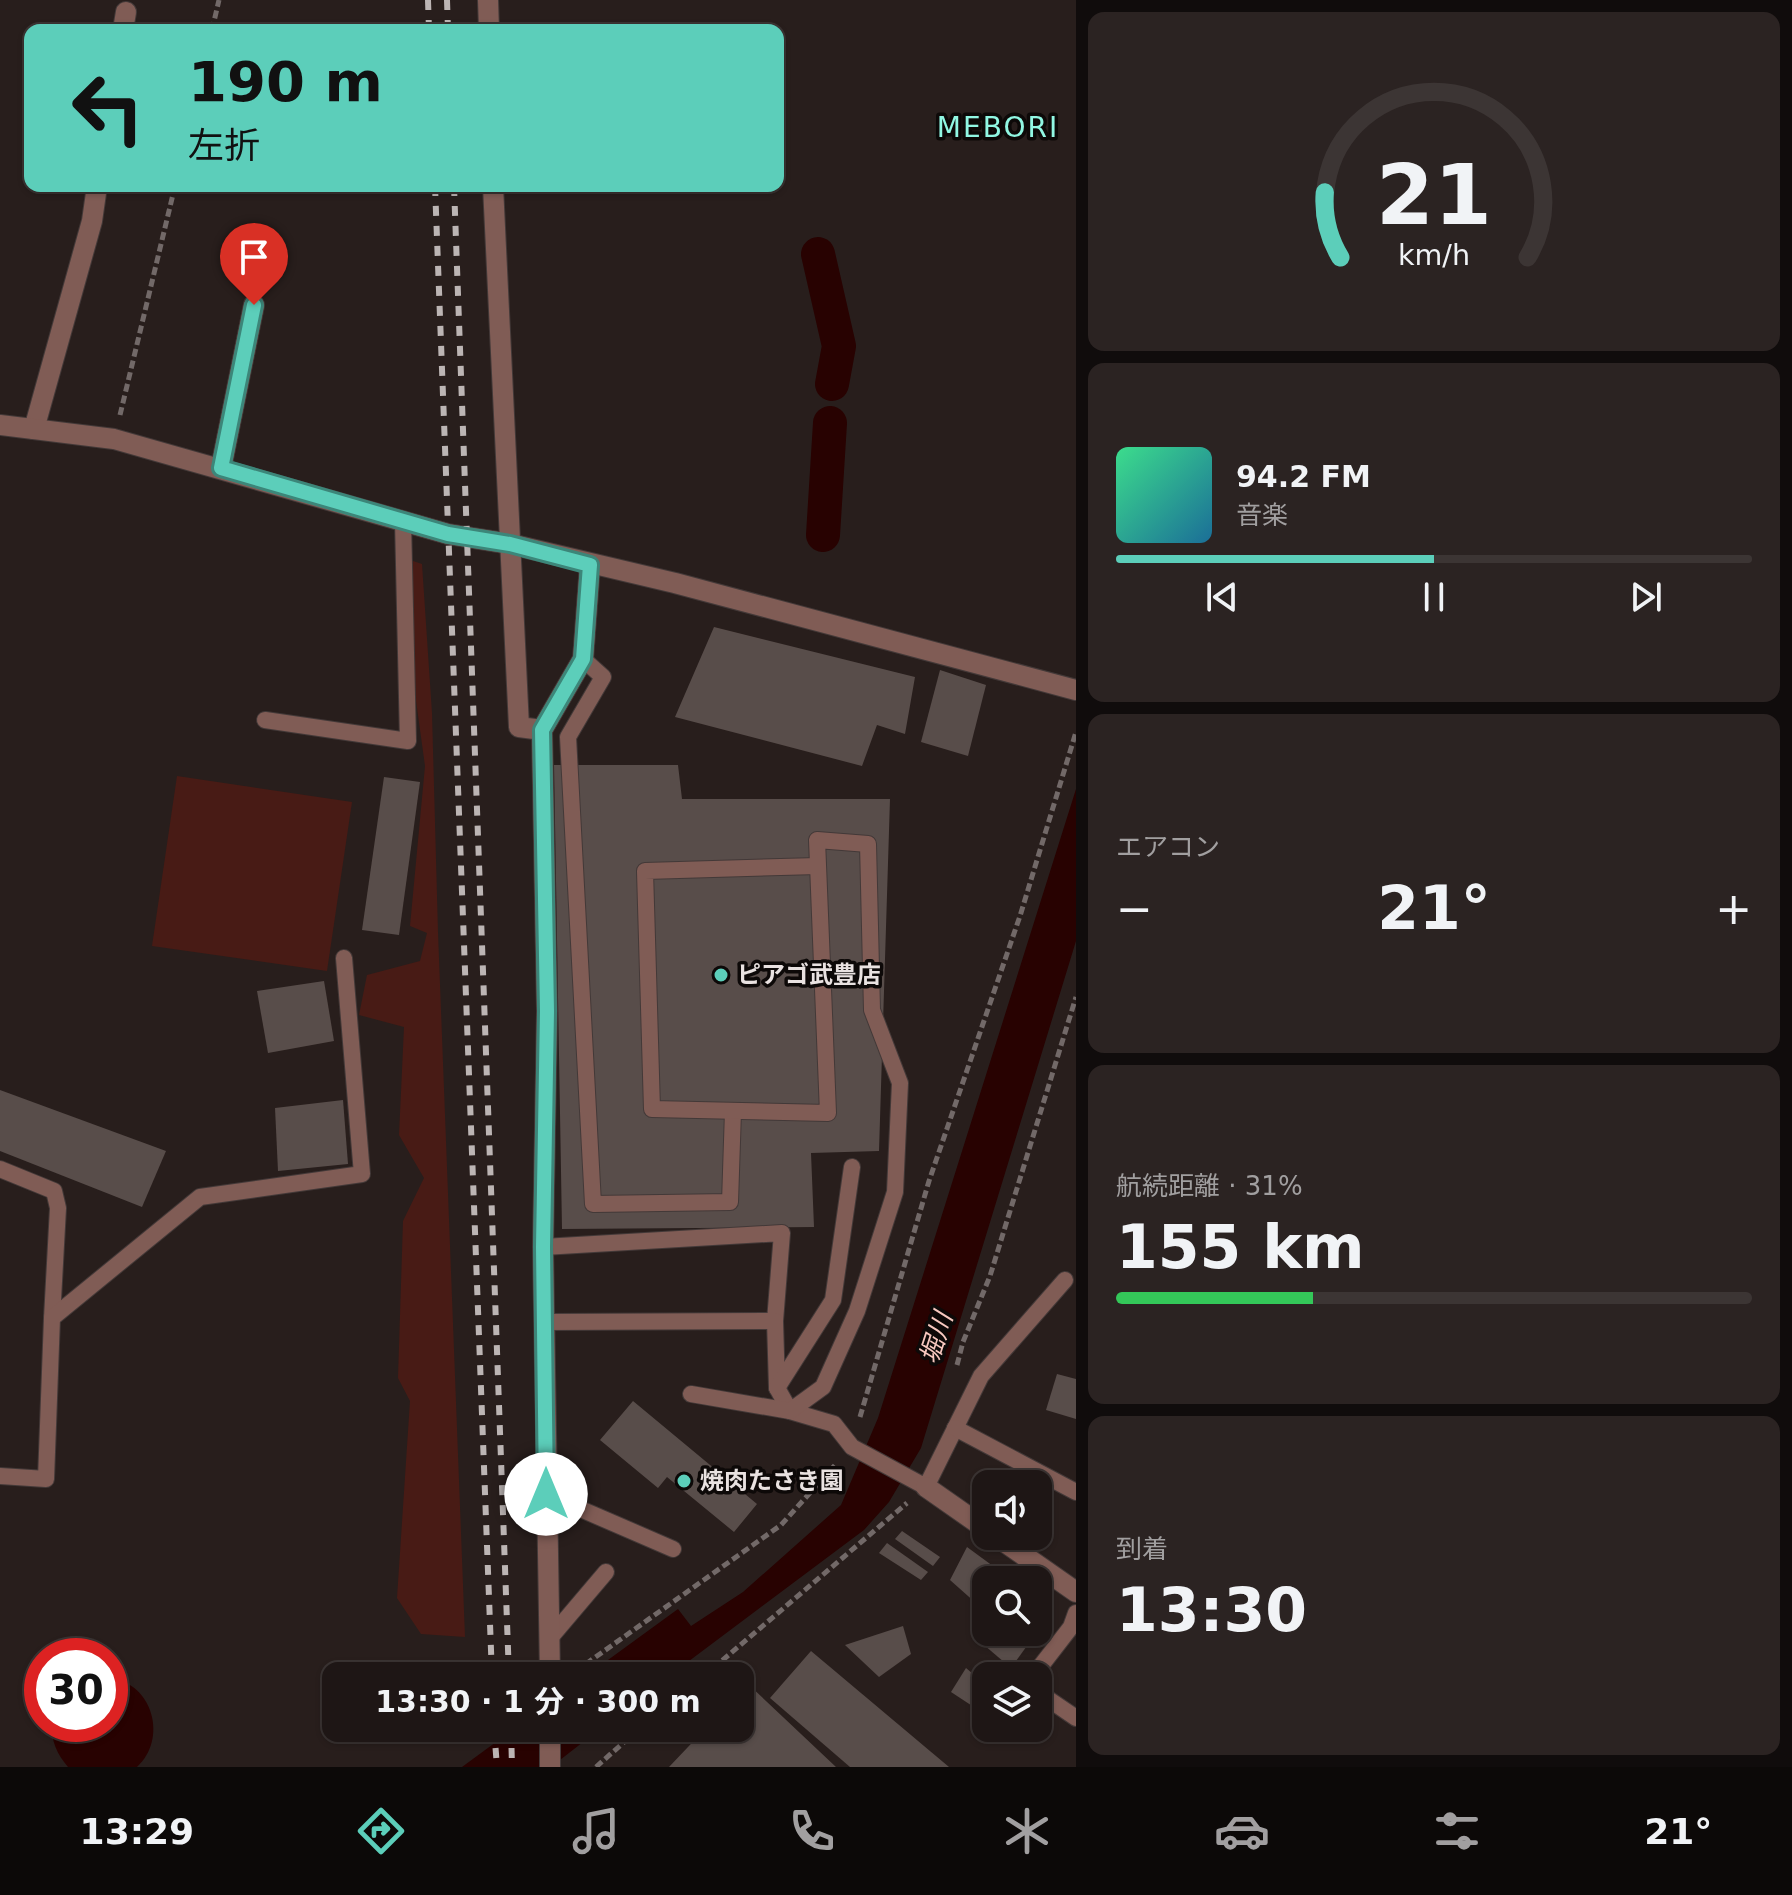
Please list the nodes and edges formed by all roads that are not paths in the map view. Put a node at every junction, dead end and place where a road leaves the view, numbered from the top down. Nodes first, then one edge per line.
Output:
1 (488, 0) edge
2 (489, 24) edge
3 (96, 192) edge
4 (493, 192) edge
5 (254, 305) dead end
6 (0, 425) edge
7 (34, 429) junction
8 (221, 468) junction
9 (403, 521) junction
10 (510, 544) junction
11 (590, 565) junction
12 (583, 659) junction
13 (1076, 690) edge
14 (265, 720) dead end
15 (542, 730) junction
16 (818, 866) junction
17 (344, 958) dead end
18 (733, 1111) junction
19 (852, 1167) dead end
20 (0, 1169) edge
21 (543, 1247) junction
22 (1065, 1280) dead end
23 (52, 1318) junction
24 (775, 1321) junction
25 (545, 1322) junction
26 (777, 1388) junction
27 (691, 1394) dead end
28 (790, 1411) junction
29 (955, 1428) junction
30 (0, 1476) edge
31 (926, 1487) junction
32 (1076, 1492) edge
33 (546, 1494) junction
34 (972, 1519) edge
35 (673, 1549) dead end
36 (1016, 1550) edge
37 (606, 1572) dead end
38 (1076, 1592) edge
39 (1076, 1613) edge
40 (550, 1638) junction
41 (550, 1662) edge
42 (1044, 1662) edge
43 (1052, 1702) edge
44 (1076, 1718) edge
45 (550, 1742) edge
46 (550, 1767) edge

1 - 2 street
3 - 7 street
4 - 10 street
5 - 8 street
6 - 7 street
7 - 8 street
8 - 9 street
9 - 10 street
9 - 14 lane
10 - 11 street
10 - 15 street
11 - 12 street
11 - 13 street
12 - 15 street
12 - 18 lane
15 - 21 street
16 - 18 lane
16 - 18 lane
16 - 28 lane
17 - 23 lane
19 - 26 lane
20 - 23 lane
21 - 24 lane
21 - 25 street
22 - 29 lane
23 - 30 lane
24 - 25 lane
24 - 26 lane
25 - 33 street
26 - 28 lane
27 - 28 lane
28 - 31 lane
29 - 31 lane
29 - 32 lane
31 - 34 street
33 - 35 lane
33 - 40 street
36 - 38 street
37 - 40 lane
39 - 42 lane
40 - 41 street
43 - 44 lane
45 - 46 street

